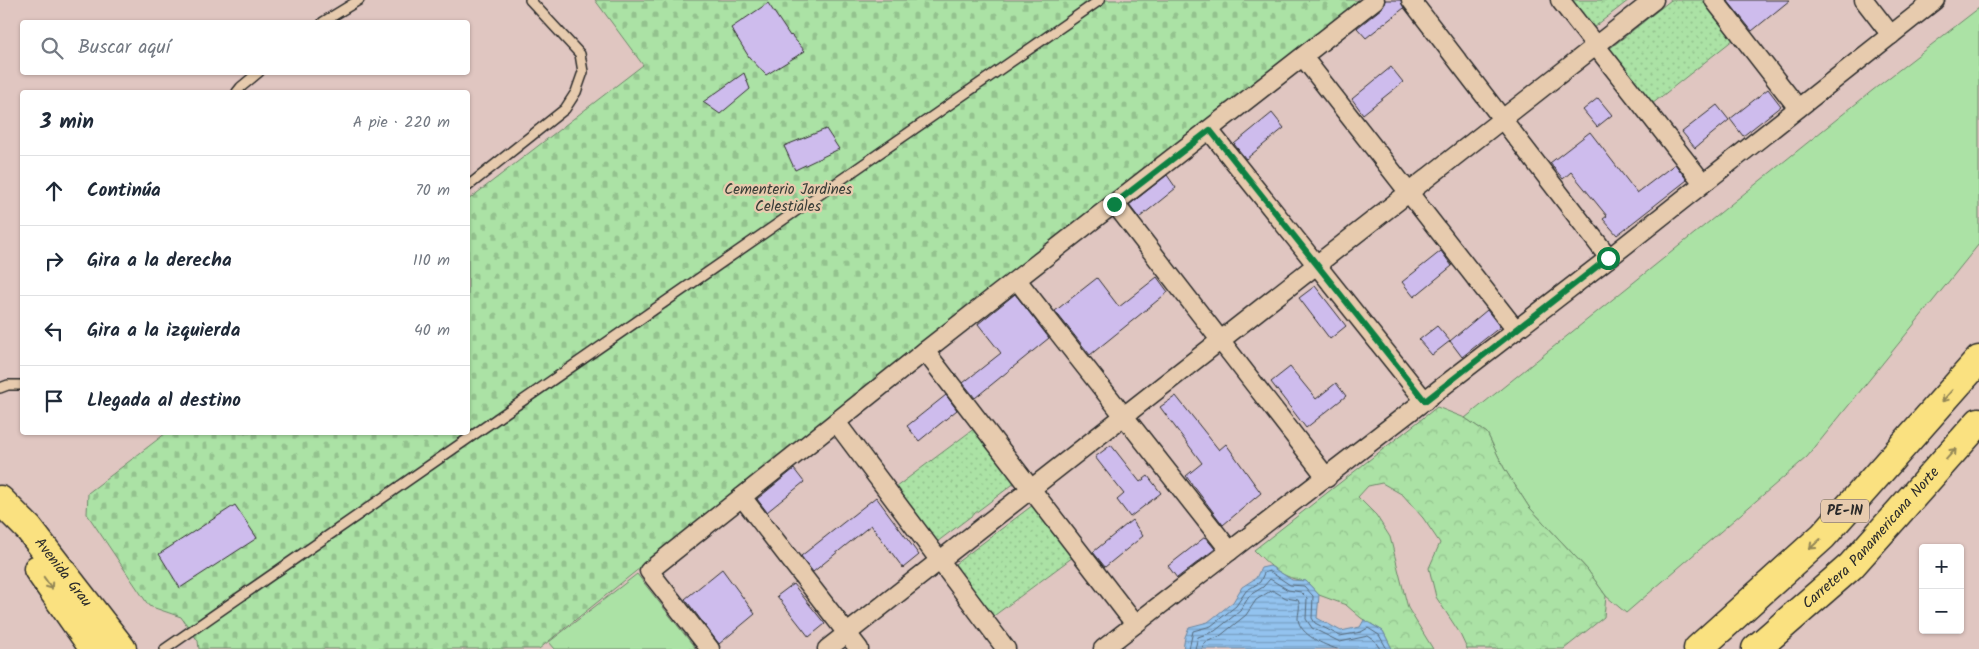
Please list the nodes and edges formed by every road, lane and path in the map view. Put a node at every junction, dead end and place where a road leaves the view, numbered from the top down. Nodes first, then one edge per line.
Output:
1 (359, 0) edge
2 (530, 0) edge
3 (1100, 0) edge
4 (1375, 0) edge
5 (1410, 0) edge
6 (1560, 0) edge
7 (1654, 0) edge
8 (1714, 0) edge
9 (1864, 0) edge
10 (1935, 0) edge
11 (326, 20) edge
12 (1891, 35) junction
13 (1596, 46) junction
14 (1303, 57) junction
15 (255, 75) edge
16 (239, 90) edge
17 (1798, 108) junction
18 (1502, 119) junction
19 (1210, 130) junction
20 (1703, 183) junction
21 (470, 184) edge
22 (1409, 192) junction
23 (1114, 204) junction
24 (1608, 258) junction
25 (1316, 265) junction
26 (1018, 280) junction
27 (1516, 330) junction
28 (1220, 340) junction
29 (925, 351) junction
30 (1979, 360) edge
31 (20, 378) edge
32 (20, 385) edge
33 (4, 387) edge
34 (1425, 401) junction
35 (1124, 416) junction
36 (836, 422) junction
37 (1979, 422) edge
38 (1327, 478) junction
39 (1031, 489) junction
40 (742, 497) junction
41 (0, 500) edge
42 (0, 514) edge
43 (1230, 551) junction
44 (940, 561) junction
45 (1135, 624) junction
46 (847, 633) junction
47 (94, 649) edge
48 (122, 649) edge
49 (166, 649) edge
50 (710, 649) edge
51 (828, 649) edge
52 (859, 649) edge
53 (1006, 649) edge
54 (1103, 649) edge
55 (1698, 649) edge
56 (1756, 649) edge

1 - 11 lane
2 - 21 lane
3 - 49 lane
4 - 14 street
5 - 18 street
6 - 13 street
7 - 13 street
8 - 17 street
9 - 12 street
10 - 12 street
12 - 17 street
13 - 18 street
13 - 20 street
14 - 19 street
14 - 22 street
15 - 16 lane
17 - 20 street
18 - 22 street
18 - 24 street
19 - 23 street
19 - 25 street
20 - 24 street
22 - 25 street
22 - 27 street
23 - 26 street
23 - 28 street
24 - 27 street
25 - 28 street
25 - 34 street
26 - 29 street
26 - 35 street
27 - 34 street
28 - 35 street
28 - 38 street
29 - 36 street
29 - 39 street
30 -> 55 main road, PE-1N
31 - 33 lane
32 - 33 lane
34 - 38 street
35 - 39 street
35 - 43 street
36 - 40 street
36 - 44 street
56 -> 37 main road, Carretera Panamericana Norte / PE-1N
38 - 43 street
39 - 44 street
39 - 45 street
40 - 46 street
40 - 50 street
41 - 48 main road, Avenida Grau
42 -> 47 main road, Avenida Grau
43 - 45 street
44 - 46 street
44 - 53 street
45 - 54 street
46 - 51 street
46 - 52 street

